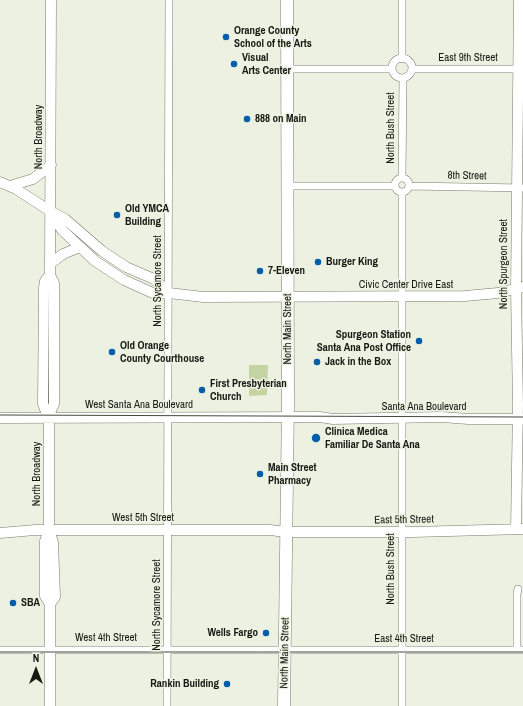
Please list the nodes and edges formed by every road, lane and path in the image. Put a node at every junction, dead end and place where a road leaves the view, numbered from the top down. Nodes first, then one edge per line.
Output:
1 (51, 0) edge
2 (169, 0) edge
3 (287, 0) edge
4 (402, 0) edge
5 (519, 0) edge
6 (402, 59) junction
7 (287, 69) junction
8 (392, 69) junction
9 (412, 69) junction
10 (521, 69) edge
11 (402, 78) junction
12 (50, 165) junction
13 (402, 178) junction
14 (0, 182) edge
15 (10, 186) junction
16 (288, 186) junction
17 (395, 186) junction
18 (410, 186) junction
19 (520, 187) edge
20 (402, 193) junction
21 (50, 212) junction
22 (80, 247) junction
23 (50, 264) junction
24 (519, 288) edge
25 (169, 293) junction
26 (403, 296) junction
27 (288, 297) junction
28 (48, 417) junction
29 (0, 418) edge
30 (168, 418) junction
31 (288, 418) junction
32 (326, 418) joint
33 (402, 418) junction
34 (520, 419) edge
35 (520, 529) edge
36 (49, 530) junction
37 (168, 530) junction
38 (286, 532) junction
39 (402, 532) junction
40 (0, 533) edge
41 (518, 589) dead end
42 (49, 649) junction
43 (168, 649) junction
44 (0, 650) edge
45 (285, 650) junction
46 (403, 650) junction
47 (520, 650) edge
48 (50, 706) edge
49 (167, 706) edge
50 (284, 706) edge
51 (402, 706) edge

1 - 12 main road, North Broadway
2 - 25 street, North Sycamore Street
3 - 7 main road, North Main Street
4 - 6 street
5 - 10 main road, North Spurgeon Street
6 - 8 street
6 - 9 street
7 - 8 street
7 - 16 main road, North Main Street
8 - 11 street
9 - 10 street, East 9th Street
9 - 11 street
10 - 19 main road, North Spurgeon Street
11 - 13 street, North Bush Street
12 - 15 main road
12 - 21 main road, North Broadway
13 - 17 street
13 - 18 street
14 - 15 main road
15 - 21 main road
16 - 17 street
16 - 27 main road, North Main Street
17 - 20 street
18 - 19 street, 8th Street
18 - 20 street
19 - 24 main road, North Spurgeon Street
20 - 26 street, North Bush Street
21 - 22 main road, Civic Center Drive East
21 - 23 main road, North Broadway
21 - 25 main road
22 - 23 main road
22 - 25 main road, Civic Center Drive East
23 - 28 main road, North Broadway
24 - 26 main road, Civic Center Drive East
24 - 34 main road, North Spurgeon Street
25 - 27 main road, Civic Center Drive East
25 - 30 street, North Sycamore Street
26 - 27 main road, Civic Center Drive East
26 - 33 street, North Bush Street
27 - 31 main road, North Main Street
28 - 29 main road, West Santa Ana Boulevard
28 - 30 main road, West Santa Ana Boulevard
28 - 36 main road, North Broadway
30 - 31 main road, West Santa Ana Boulevard
30 - 37 street, North Sycamore Street
31 - 32 main road, West Santa Ana Boulevard
31 - 38 main road, North Main Street
32 - 33 main road, Santa Ana Boulevard
33 - 34 main road, Santa Ana Boulevard
33 - 39 street, North Bush Street
34 - 35 main road, North Spurgeon Street
35 - 39 main road, East 5th Street
36 - 37 main road, West 5th Street
36 - 40 main road, West 5th Street
36 - 42 main road, North Broadway
37 - 38 main road, West 5th Street
37 - 43 street, North Sycamore Street
38 - 39 main road, East 5th Street
38 - 45 main road, North Main Street
39 - 46 street, North Bush Street
41 - 47 street
42 - 43 street, West 4th Street
42 - 44 street, West 4th Street
42 - 48 main road, North Broadway
43 - 45 street, West 4th Street
43 - 49 street, North Sycamore Street
45 - 46 street, East 4th Street
45 - 50 main road, North Main Street
46 - 47 street, East 4th Street
46 - 51 street, North Bush Street

